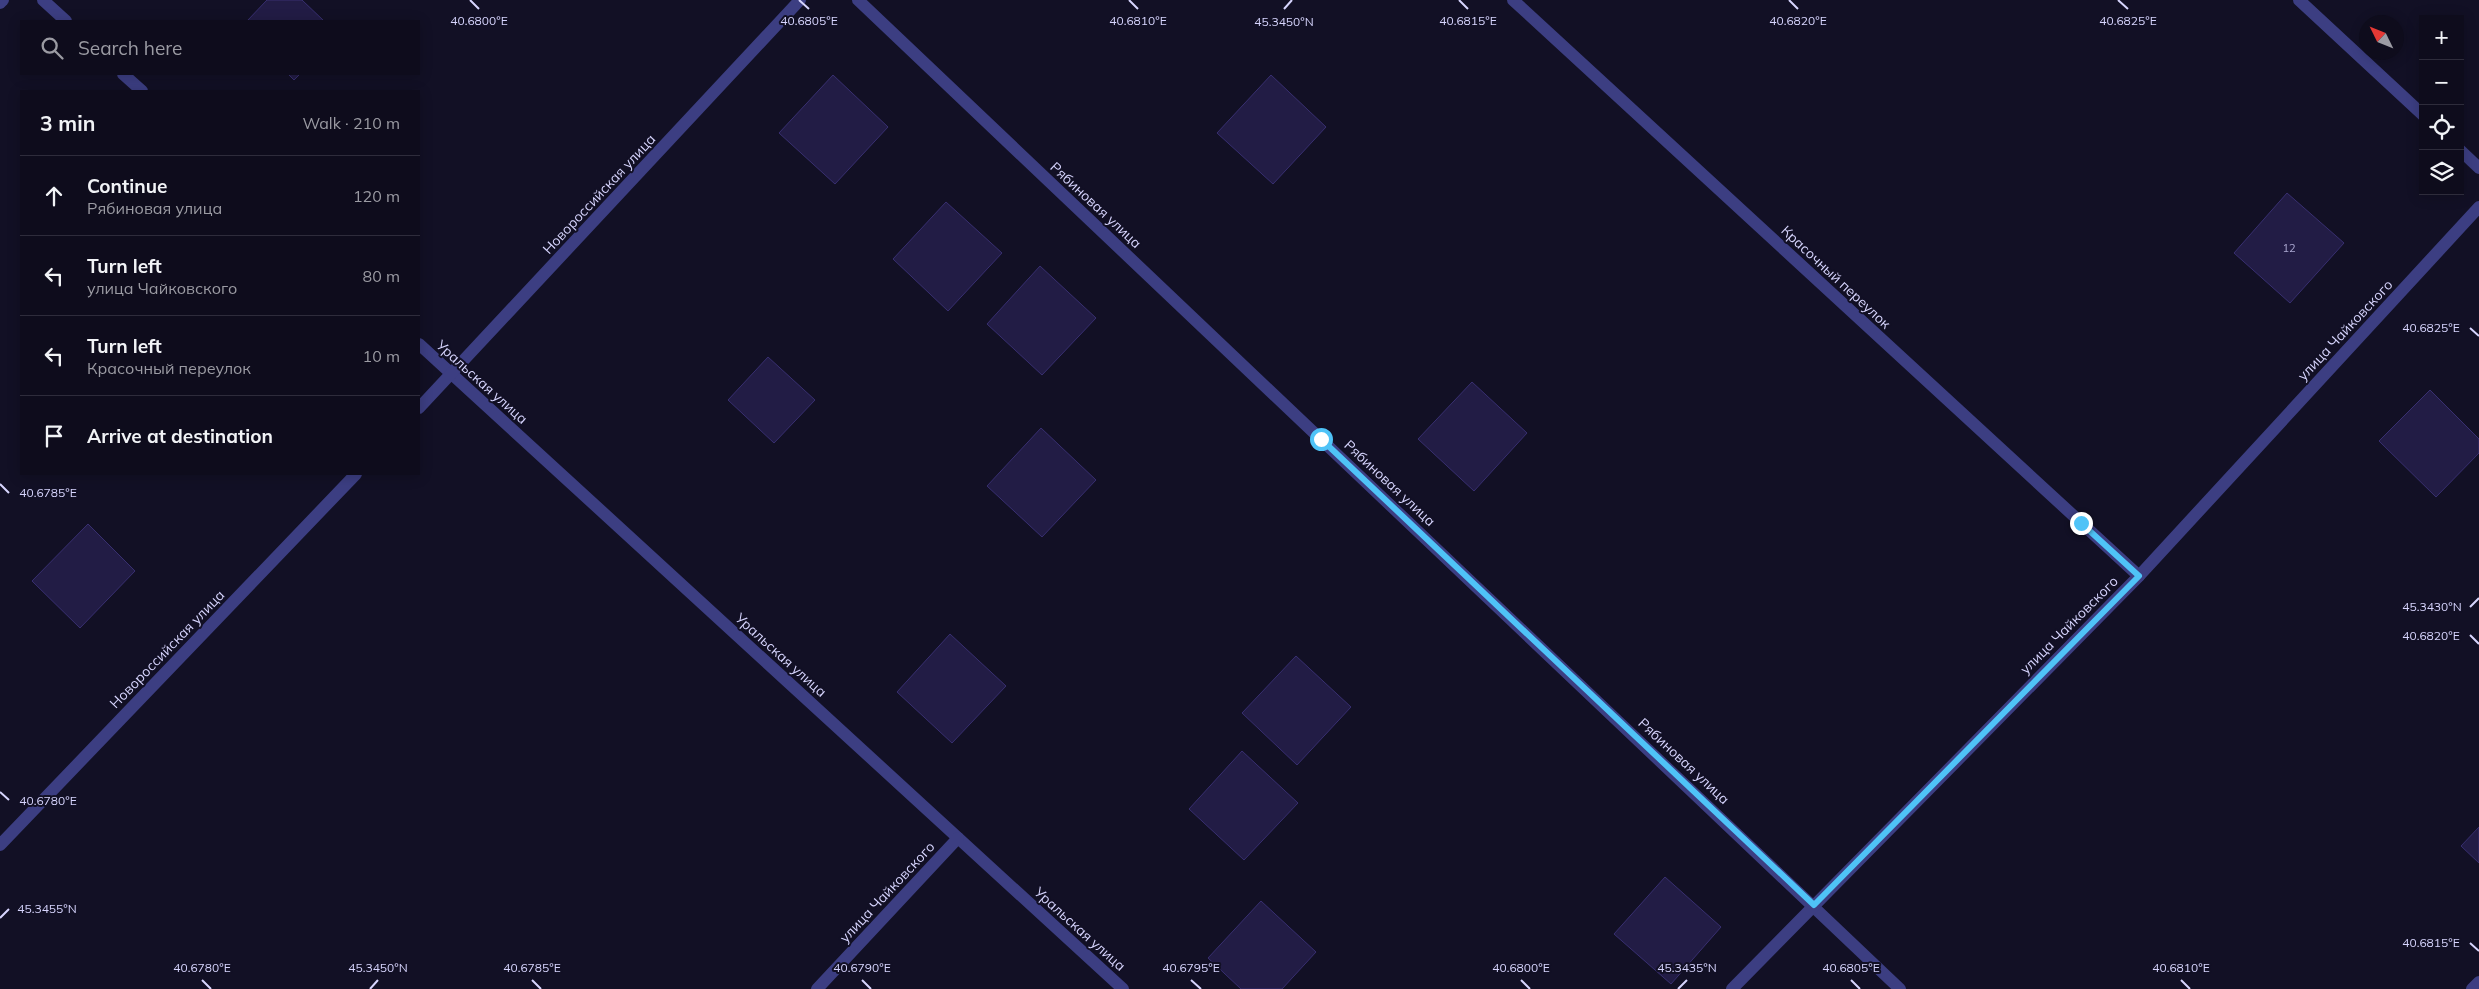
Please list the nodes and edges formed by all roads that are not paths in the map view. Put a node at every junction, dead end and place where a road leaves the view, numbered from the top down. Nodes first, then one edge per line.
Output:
1 (3, 0) edge
2 (43, 0) edge
3 (800, 0) edge
4 (858, 0) edge
5 (1513, 0) edge
6 (2299, 0) edge
7 (0, 3) edge
8 (65, 20) edge
9 (124, 75) edge
10 (141, 90) edge
11 (2419, 111) edge
12 (2464, 154) edge
13 (2479, 168) edge
14 (2479, 207) edge
15 (420, 345) edge
16 (452, 374) junction
17 (420, 407) edge
18 (355, 475) edge
19 (2139, 576) junction
20 (958, 838) junction
21 (0, 845) edge
22 (1814, 905) junction
23 (2479, 982) edge
24 (816, 989) edge
25 (1123, 989) edge
26 (1732, 989) edge
27 (1900, 989) edge
28 (2472, 989) edge

1 - 7 street
2 - 8 street
3 - 16 street, Новороссийская улица
4 - 22 street, Рябиновая улица
5 - 19 street, Красочный переулок
6 - 11 street
9 - 10 street
12 - 13 street
14 - 19 street, улица Чайковского
15 - 16 street, Уральская улица
16 - 17 street, Новороссийская улица
16 - 20 street, Уральская улица
18 - 21 street, Новороссийская улица
19 - 22 street, улица Чайковского
20 - 24 street, улица Чайковского
20 - 25 street, Уральская улица
22 - 26 street, улица Чайковского
22 - 27 street, Рябиновая улица
23 - 28 street

